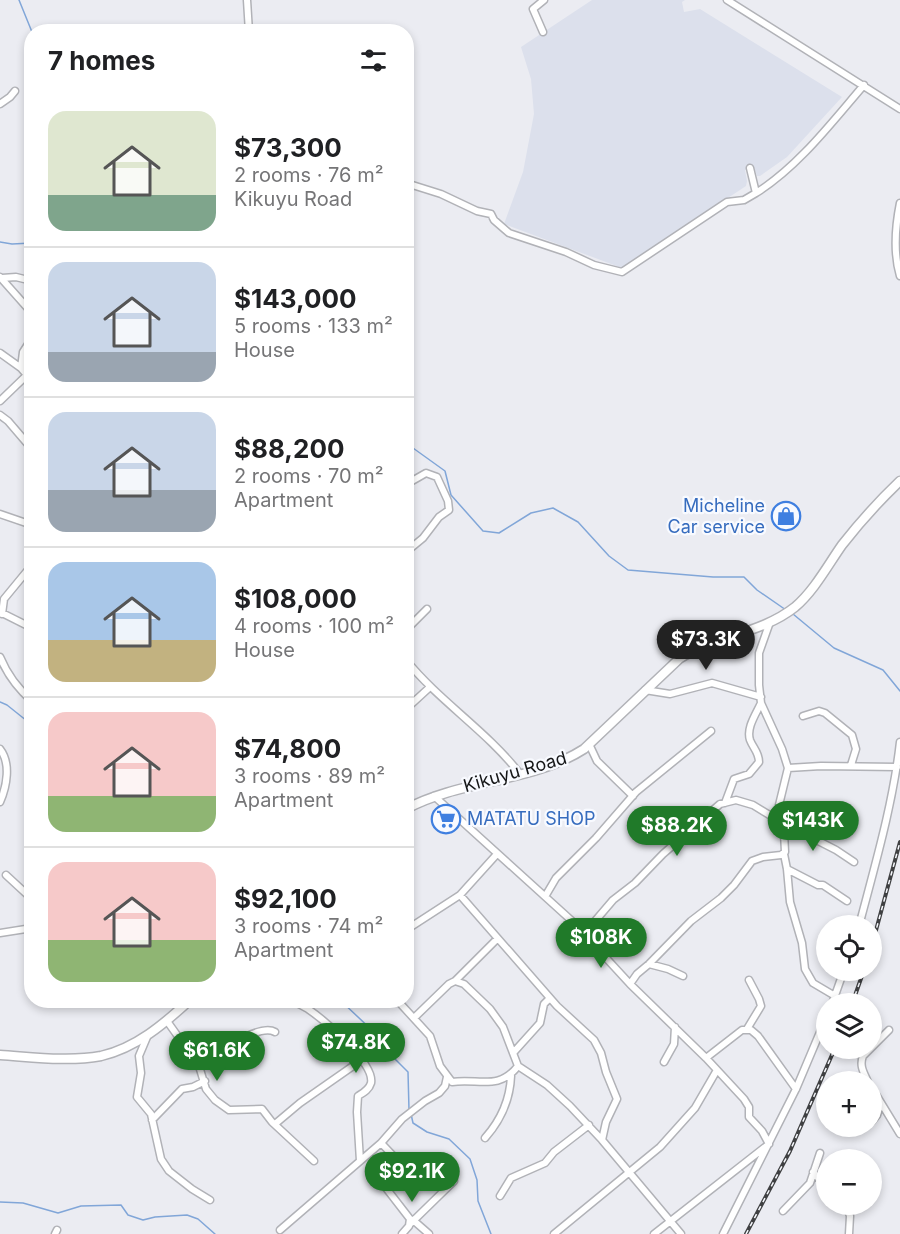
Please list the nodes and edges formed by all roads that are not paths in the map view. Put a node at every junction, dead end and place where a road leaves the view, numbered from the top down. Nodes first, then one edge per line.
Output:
1 (247, 0) edge
2 (544, 0) edge
3 (728, 0) edge
4 (248, 24) edge
5 (543, 32) dead end
6 (864, 85) junction
7 (15, 91) dead end
8 (0, 104) edge
9 (900, 109) edge
10 (750, 168) dead end
11 (414, 186) edge
12 (756, 193) junction
13 (900, 203) edge
14 (900, 276) edge
15 (1, 277) edge
16 (24, 279) edge
17 (24, 304) edge
18 (24, 350) edge
19 (0, 353) edge
20 (21, 368) junction
21 (24, 371) edge
22 (24, 381) edge
23 (0, 401) edge
24 (0, 415) edge
25 (24, 440) edge
26 (414, 480) edge
27 (900, 480) edge
28 (0, 514) edge
29 (24, 522) edge
30 (414, 545) edge
31 (24, 575) edge
32 (427, 609) dead end
33 (1, 613) edge
34 (770, 621) junction
35 (414, 622) edge
36 (24, 624) edge
37 (0, 657) edge
38 (414, 669) edge
39 (430, 687) junction
40 (645, 690) junction
41 (24, 694) edge
42 (761, 700) junction
43 (414, 702) edge
44 (803, 716) dead end
45 (711, 731) dead end
46 (900, 742) edge
47 (589, 744) junction
48 (0, 749) edge
49 (851, 765) junction
50 (897, 767) junction
51 (788, 768) junction
52 (520, 774) junction
53 (433, 796) junction
54 (633, 796) junction
55 (0, 802) edge
56 (725, 803) junction
57 (414, 805) edge
58 (781, 822) junction
59 (497, 854) junction
60 (784, 854) junction
61 (854, 862) dead end
62 (787, 869) junction
63 (6, 875) dead end
64 (24, 892) edge
65 (460, 895) junction
66 (546, 896) junction
67 (847, 901) dead end
68 (862, 915) edge
69 (414, 925) edge
70 (24, 929) edge
71 (0, 933) edge
72 (584, 934) junction
73 (497, 939) junction
74 (650, 964) junction
75 (683, 976) dead end
76 (749, 980) dead end
77 (455, 981) junction
78 (630, 984) junction
79 (829, 993) edge
80 (550, 998) junction
81 (181, 1008) edge
82 (306, 1008) edge
83 (405, 1008) edge
84 (414, 1018) junction
85 (167, 1021) junction
86 (675, 1027) junction
87 (747, 1029) junction
88 (890, 1030) dead end
89 (275, 1032) dead end
90 (147, 1036) junction
91 (816, 1042) edge
92 (513, 1053) junction
93 (0, 1055) edge
94 (361, 1058) junction
95 (706, 1058) junction
96 (664, 1062) dead end
97 (199, 1066) junction
98 (518, 1066) junction
99 (717, 1070) junction
100 (862, 1071) edge
101 (511, 1076) junction
102 (447, 1077) junction
103 (205, 1081) junction
104 (796, 1089) junction
105 (882, 1107) edge
106 (152, 1120) junction
107 (276, 1124) junction
108 (589, 1125) junction
109 (900, 1134) edge
110 (485, 1138) dead end
111 (602, 1140) junction
112 (381, 1143) junction
113 (769, 1144) junction
114 (314, 1161) dead end
115 (360, 1161) junction
116 (384, 1161) dead end
117 (816, 1164) edge
118 (813, 1172) junction
119 (628, 1173) junction
120 (816, 1175) edge
121 (454, 1181) dead end
122 (444, 1190) junction
123 (500, 1196) dead end
124 (210, 1200) dead end
125 (783, 1211) dead end
126 (850, 1215) edge
127 (412, 1221) junction
128 (671, 1222) junction
129 (280, 1230) dead end
130 (402, 1234) edge
131 (429, 1234) edge
132 (554, 1234) edge
133 (654, 1234) edge
134 (681, 1234) edge
135 (723, 1234) edge
136 (849, 1234) edge

1 - 4 street
2 - 5 street
3 - 6 street
6 - 9 street
6 - 12 street
7 - 8 street
10 - 12 street
11 - 12 street
13 - 14 street
15 - 16 street
15 - 17 street
18 - 20 street
19 - 20 street
20 - 21 street
22 - 23 street
24 - 25 street
26 - 30 street
27 - 34 main road, Kikuyu Road
28 - 29 street
31 - 33 street
32 - 35 street
33 - 36 street
34 - 40 main road, Kikuyu Road
34 - 42 street
37 - 41 street
38 - 39 street
39 - 43 street
39 - 52 street
40 - 42 street
40 - 47 main road, Kikuyu Road
42 - 51 street
42 - 56 street
44 - 49 street
45 - 54 street
46 - 50 street
47 - 52 main road, Kikuyu Road
47 - 54 street
48 - 55 street
49 - 50 street
49 - 51 street
50 - 68 street
51 - 58 street
52 - 53 main road, Kikuyu Road
53 - 57 main road, Kikuyu Road
53 - 59 street
54 - 66 street
56 - 58 street
56 - 72 street
58 - 60 street
58 - 61 street
59 - 65 street
59 - 66 street
60 - 62 street
60 - 74 street
62 - 67 street
62 - 79 street
63 - 64 street
65 - 69 street
65 - 73 street
66 - 72 street
70 - 71 street
72 - 78 street
73 - 77 street
73 - 80 street
74 - 75 street
74 - 78 street
76 - 87 street
77 - 84 street
77 - 92 street
78 - 86 street
80 - 92 street
80 - 111 street
81 - 85 main road
82 - 94 street
83 - 84 street
84 - 102 street
85 - 90 main road
85 - 97 street
86 - 95 street
86 - 96 street
87 - 95 street
87 - 104 street
88 - 100 street
89 - 97 street
90 - 93 main road
90 - 106 street
91 - 104 street
92 - 98 street
94 - 107 street
94 - 115 street
95 - 99 street
97 - 103 street
98 - 101 street
98 - 108 street
99 - 113 street
99 - 119 street
101 - 102 street
101 - 110 street
102 - 112 street
103 - 106 street
103 - 107 street
104 - 113 street
105 - 109 street
106 - 124 street
107 - 114 street
108 - 111 street
108 - 123 street
111 - 119 street
112 - 115 street
112 - 122 street
113 - 128 street
113 - 135 street
115 - 129 street
116 - 127 street
117 - 118 street
118 - 120 street
118 - 125 street
119 - 128 street
119 - 132 street
121 - 122 street
122 - 127 street
126 - 136 street
127 - 130 street
127 - 131 street
128 - 133 street
128 - 134 street

